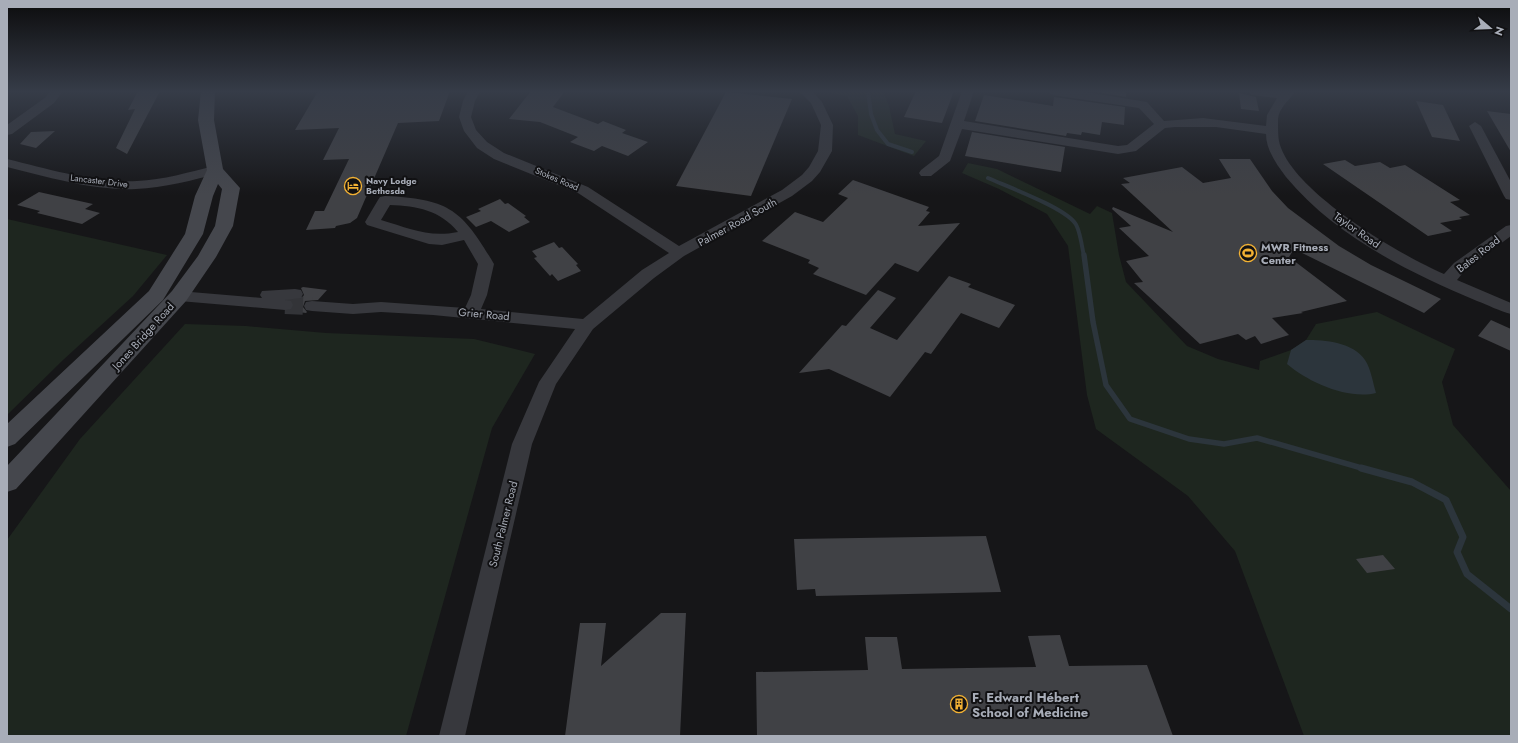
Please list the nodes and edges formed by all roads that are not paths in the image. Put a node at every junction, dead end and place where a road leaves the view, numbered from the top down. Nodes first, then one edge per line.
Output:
1 (207, 126) edge
2 (468, 126) edge
3 (827, 126) edge
4 (957, 126) edge
5 (968, 126) edge
6 (1160, 126) edge
7 (1237, 126) edge
8 (1271, 126) edge
9 (1475, 126) dead end
10 (1271, 131) junction
11 (7, 163) edge
12 (214, 170) junction
13 (926, 173) dead end
14 (1511, 196) edge
15 (1511, 229) edge
16 (469, 234) junction
17 (679, 253) junction
18 (1447, 281) junction
19 (156, 295) junction
20 (179, 296) junction
21 (290, 300) tunnel mouth
22 (316, 302) tunnel mouth
23 (1511, 309) edge
24 (471, 313) junction
25 (587, 325) junction
26 (7, 438) edge
27 (7, 482) edge
28 (452, 736) edge

1 - 12 main road
2 - 17 street, Stokes Road
3 - 17 street, Palmer Road South
4 - 13 street
5 - 6 street
7 - 10 street
8 - 10 street
9 - 14 street
10 - 18 street, Taylor Road
11 - 12 street, Lancaster Drive
12 - 19 main road, Jones Bridge Road
12 - 20 main road, Jones Bridge Road
15 - 18 street, Bates Road
16 - 16 street
16 - 24 street
17 - 25 street, Palmer Road South
18 - 23 street, Taylor Road
19 - 20 main road
19 - 26 main road, Jones Bridge Road
20 - 21 street
20 - 27 main road, Jones Bridge Road
22 - 24 street, Grier Road
24 - 25 street, Grier Road
25 - 28 street, South Palmer Road

